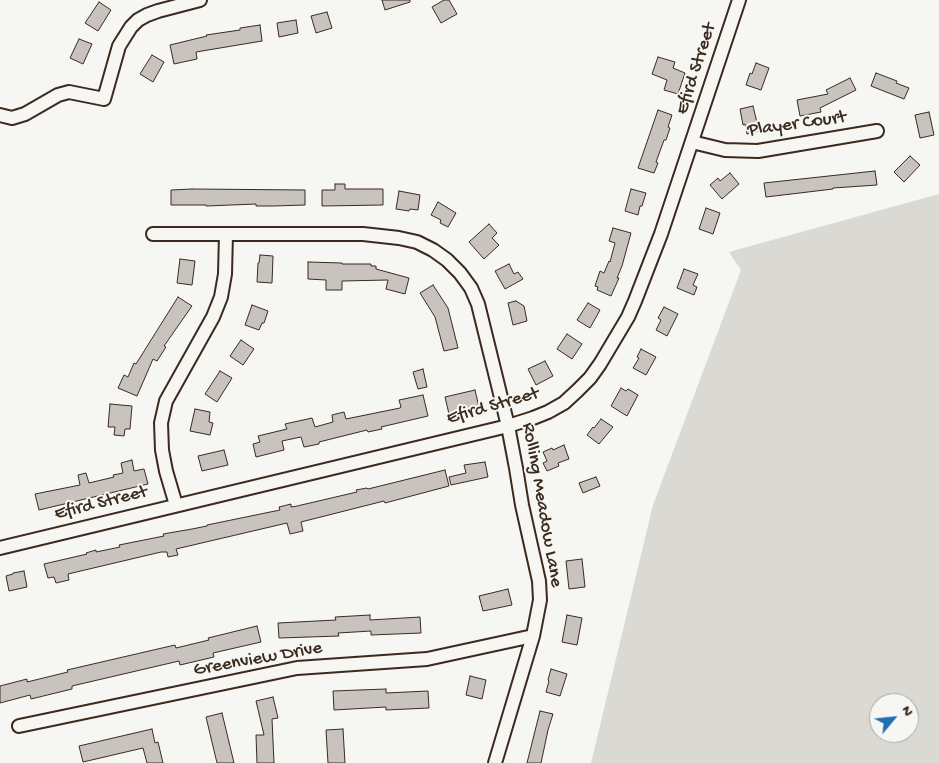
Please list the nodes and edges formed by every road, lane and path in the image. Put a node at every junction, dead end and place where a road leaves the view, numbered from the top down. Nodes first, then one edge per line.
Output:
1 (200, 0) edge
2 (739, 0) edge
3 (0, 114) edge
4 (877, 131) dead end
5 (692, 142) junction
6 (153, 234) dead end
7 (226, 234) junction
8 (508, 426) junction
9 (176, 505) junction
10 (0, 548) edge
11 (533, 636) junction
12 (19, 726) dead end
13 (495, 763) edge

1 - 3 street
2 - 5 street, Efird Street
4 - 5 street, Player Court
5 - 8 street, Efird Street
6 - 7 street, Rolling Meadow Lane
7 - 8 street, Rolling Meadow Lane
7 - 9 street
8 - 9 street, Efird Street
8 - 11 street, Rolling Meadow Lane
9 - 10 street, Efird Street
11 - 12 street, Greenview Drive
11 - 13 street, Rolling Meadow Lane

